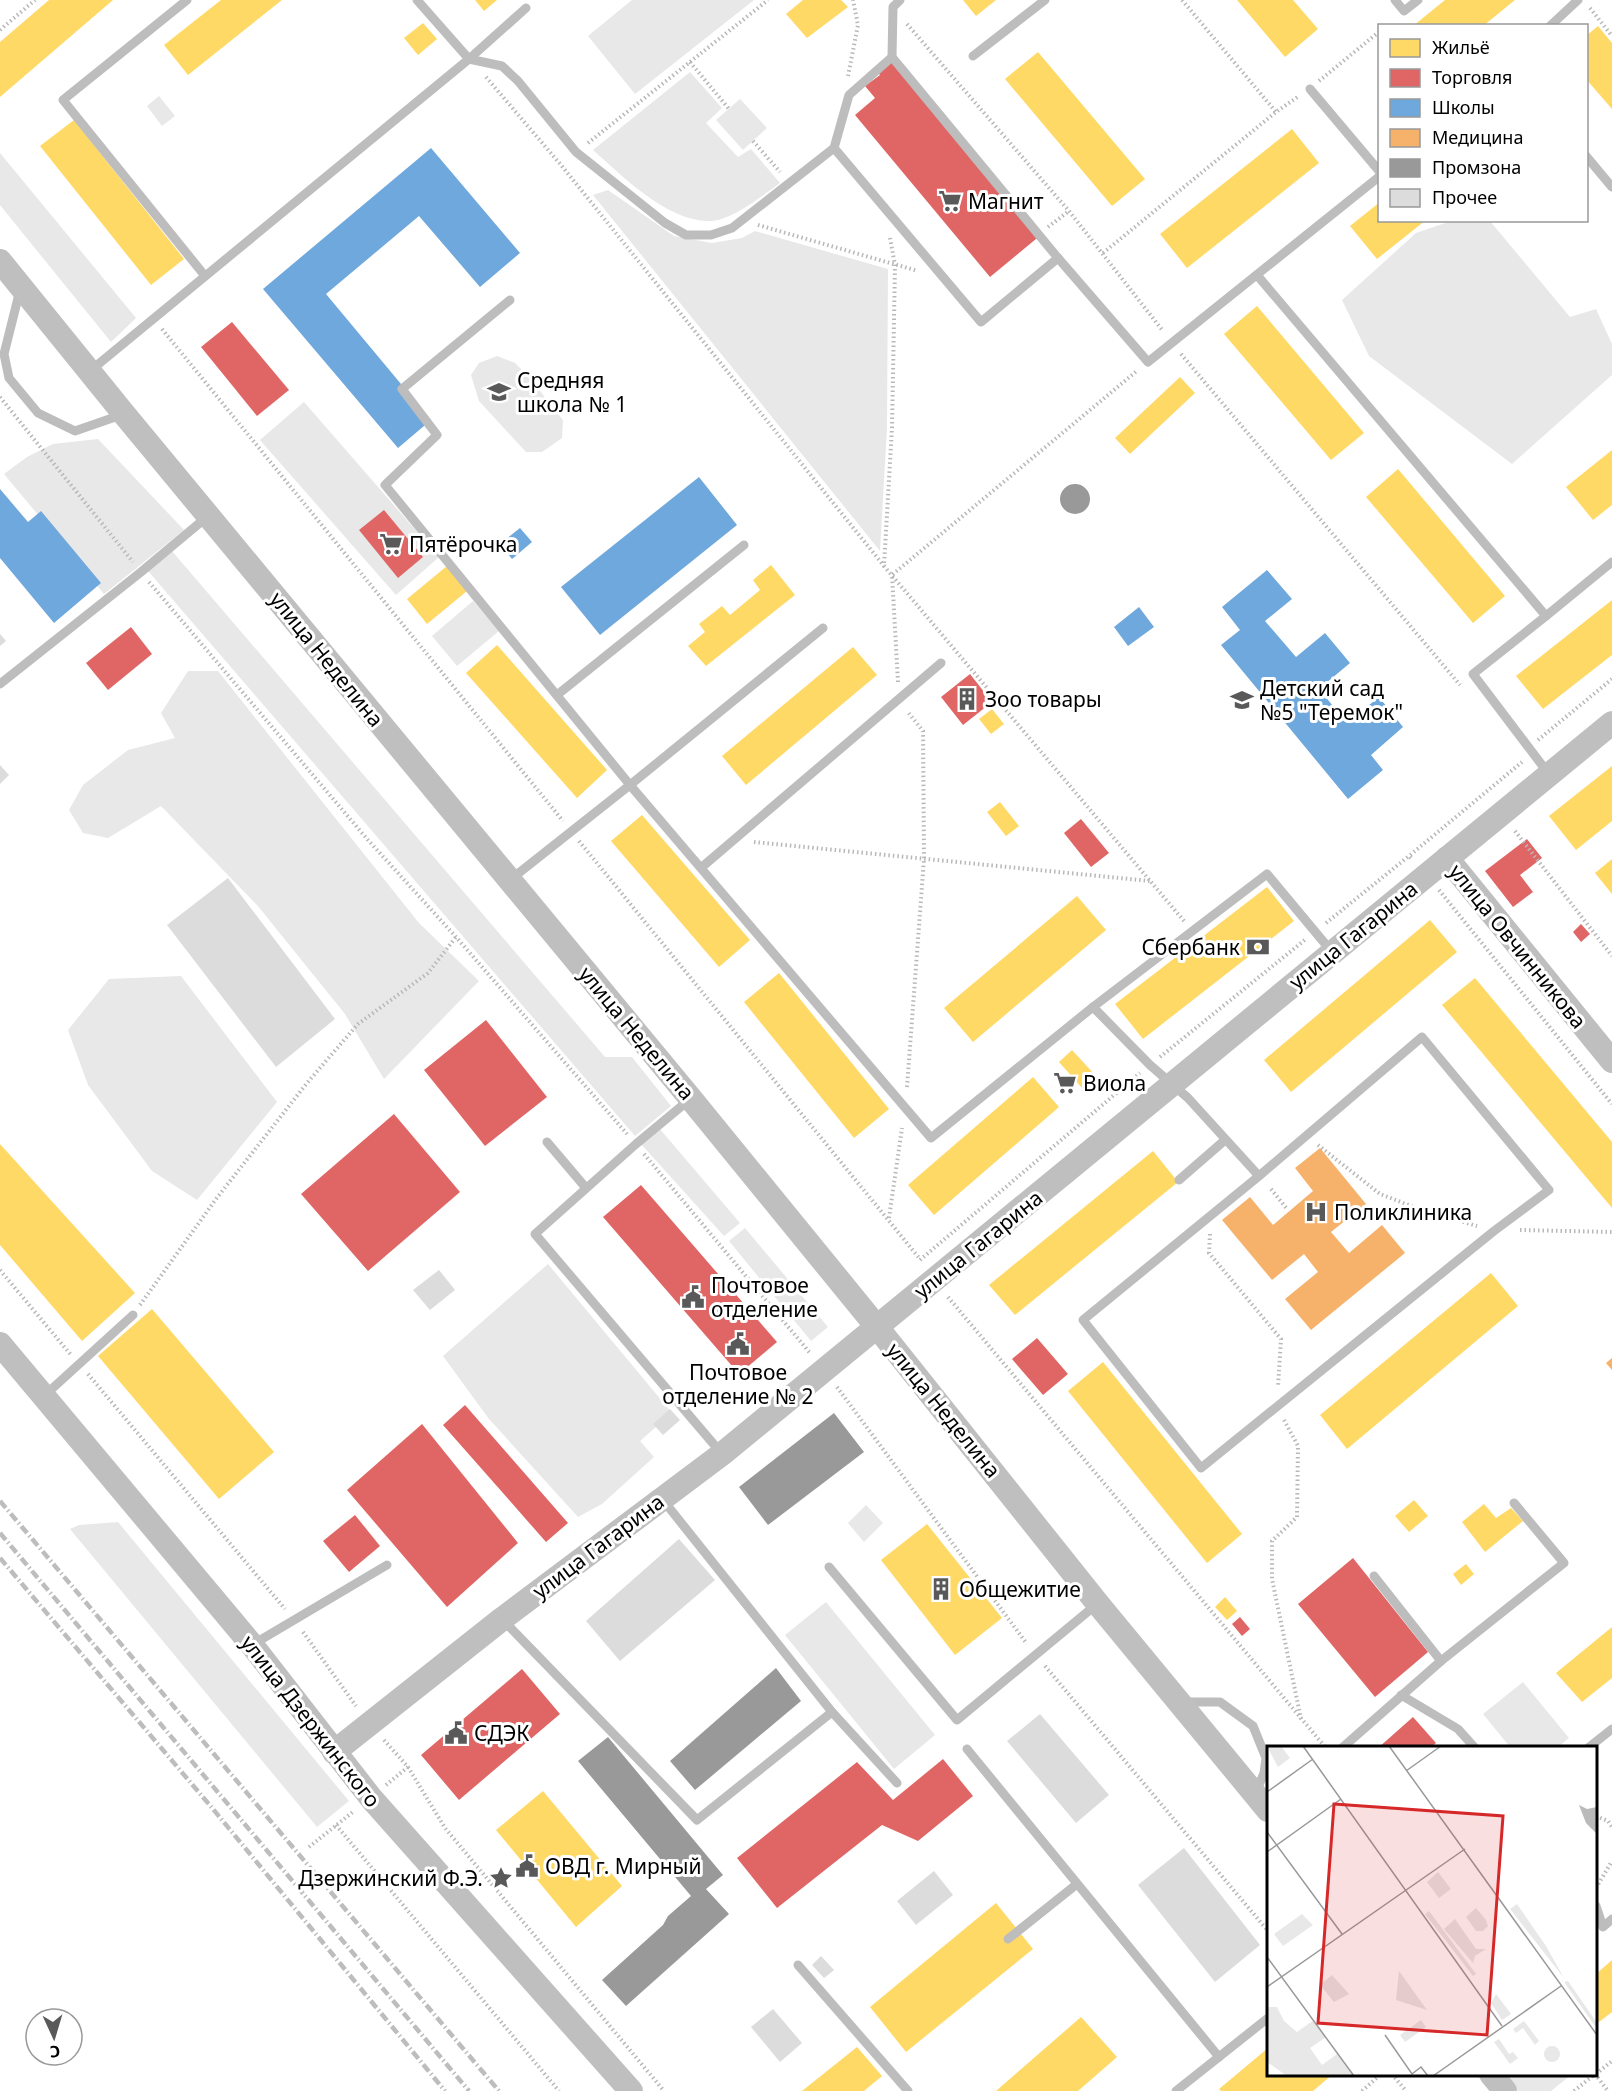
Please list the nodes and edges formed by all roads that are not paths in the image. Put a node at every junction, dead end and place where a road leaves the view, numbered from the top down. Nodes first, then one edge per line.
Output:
1 (187, 0) edge
2 (417, 0) edge
3 (1045, 0) edge
4 (1395, 0) edge
5 (1418, 0) edge
6 (1578, 0) edge
7 (896, 3) edge
8 (526, 8) dead end
9 (1552, 24) edge
10 (973, 56) dead end
11 (892, 57) junction
12 (469, 59) junction
13 (1310, 89) road end
14 (834, 148) junction
15 (1588, 157) edge
16 (1378, 172) edge
17 (1378, 176) edge
18 (1612, 187) edge
19 (1058, 258) junction
20 (0, 261) edge
21 (1257, 275) junction
22 (205, 276) junction
23 (21, 287) junction
24 (510, 300) dead end
25 (89, 371) junction
26 (124, 414) junction
27 (209, 515) junction
28 (744, 545) dead end
29 (1612, 562) edge
30 (1546, 616) junction
31 (822, 628) dead end
32 (941, 663) dead end
33 (0, 684) edge
34 (557, 695) junction
35 (1612, 723) edge
36 (1548, 774) junction
37 (630, 785) junction
38 (1447, 858) junction
39 (702, 867) junction
40 (510, 880) junction
41 (1332, 952) junction
42 (1093, 1007) junction
43 (1612, 1061) edge
44 (1171, 1085) junction
45 (691, 1099) junction
46 (1225, 1140) junction
47 (547, 1142) dead end
48 (1259, 1176) junction
49 (1179, 1180) dead end
50 (586, 1188) junction
51 (133, 1314) road end
52 (877, 1327) junction
53 (0, 1344) edge
54 (44, 1397) junction
55 (722, 1454) junction
56 (662, 1498) junction
57 (1515, 1503) dead end
58 (387, 1565) dead end
59 (829, 1567) dead end
60 (1374, 1576) dead end
61 (1098, 1604) junction
62 (502, 1619) junction
63 (252, 1645) junction
64 (1441, 1661) junction
65 (1401, 1695) junction
66 (1179, 1702) junction
67 (832, 1712) junction
68 (1612, 1729) edge
69 (1344, 1746) edge
70 (1473, 1746) edge
71 (1591, 1746) edge
72 (967, 1749) dead end
73 (334, 1752) junction
74 (897, 1783) dead end
75 (1265, 1806) edge
76 (1077, 1884) junction
77 (1597, 1914) edge
78 (1612, 1919) edge
79 (1599, 1931) edge
80 (1008, 1939) dead end
81 (798, 1965) dead end
82 (1267, 2020) edge
83 (1219, 2057) junction
84 (1493, 2076) edge
85 (631, 2091) edge
86 (908, 2091) edge
87 (1176, 2091) edge
88 (1505, 2091) edge

1 - 22 lane
2 - 12 lane
3 - 10 lane
4 - 5 lane
6 - 9 lane
7 - 11 lane
8 - 12 lane
11 - 14 lane
11 - 19 lane
12 - 14 lane
12 - 22 lane
13 - 16 lane
14 - 19 lane
15 - 18 lane
17 - 21 lane
19 - 21 lane
20 - 23 street, улица Неделина
21 - 30 lane
22 - 25 lane
23 - 25 street, улица Неделина
23 - 26 lane
24 - 34 lane
25 - 26 street, улица Неделина
26 - 27 street, улица Неделина
27 - 33 lane
27 - 40 street, улица Неделина
28 - 34 lane
29 - 30 lane
30 - 36 lane
31 - 37 lane
32 - 39 lane
34 - 37 lane
35 - 36 street, улица Гагарина
36 - 38 street, улица Гагарина
37 - 39 lane
37 - 40 lane
38 - 41 street, улица Гагарина
38 - 43 street, улица Овчинникова
39 - 42 lane
40 - 45 street, улица Неделина
41 - 42 lane
41 - 44 street, улица Гагарина
42 - 44 lane
44 - 46 lane
44 - 52 street, улица Гагарина
45 - 50 lane
45 - 52 street, улица Неделина
46 - 48 lane
46 - 49 lane
47 - 50 lane
48 - 48 lane
50 - 55 lane
51 - 54 lane
52 - 55 street, улица Гагарина
52 - 61 street, улица Неделина
53 - 54 street, улица Дзержинского
54 - 63 street, улица Дзержинского
55 - 56 street, улица Гагарина
56 - 62 street, улица Гагарина
56 - 67 lane
57 - 64 lane
58 - 63 lane
59 - 61 lane
60 - 64 lane
61 - 66 street, улица Неделина
62 - 67 lane
62 - 73 street, улица Гагарина
63 - 73 street, улица Дзержинского
64 - 65 lane
65 - 69 lane
65 - 70 lane
66 - 75 street, улица Неделина
66 - 75 lane
67 - 74 lane
68 - 71 lane
72 - 76 lane
73 - 85 street, улица Дзержинского
76 - 80 lane
76 - 83 lane
77 - 79 lane
78 - 79 lane
81 - 86 lane
82 - 83 lane
83 - 87 lane
84 - 88 street

